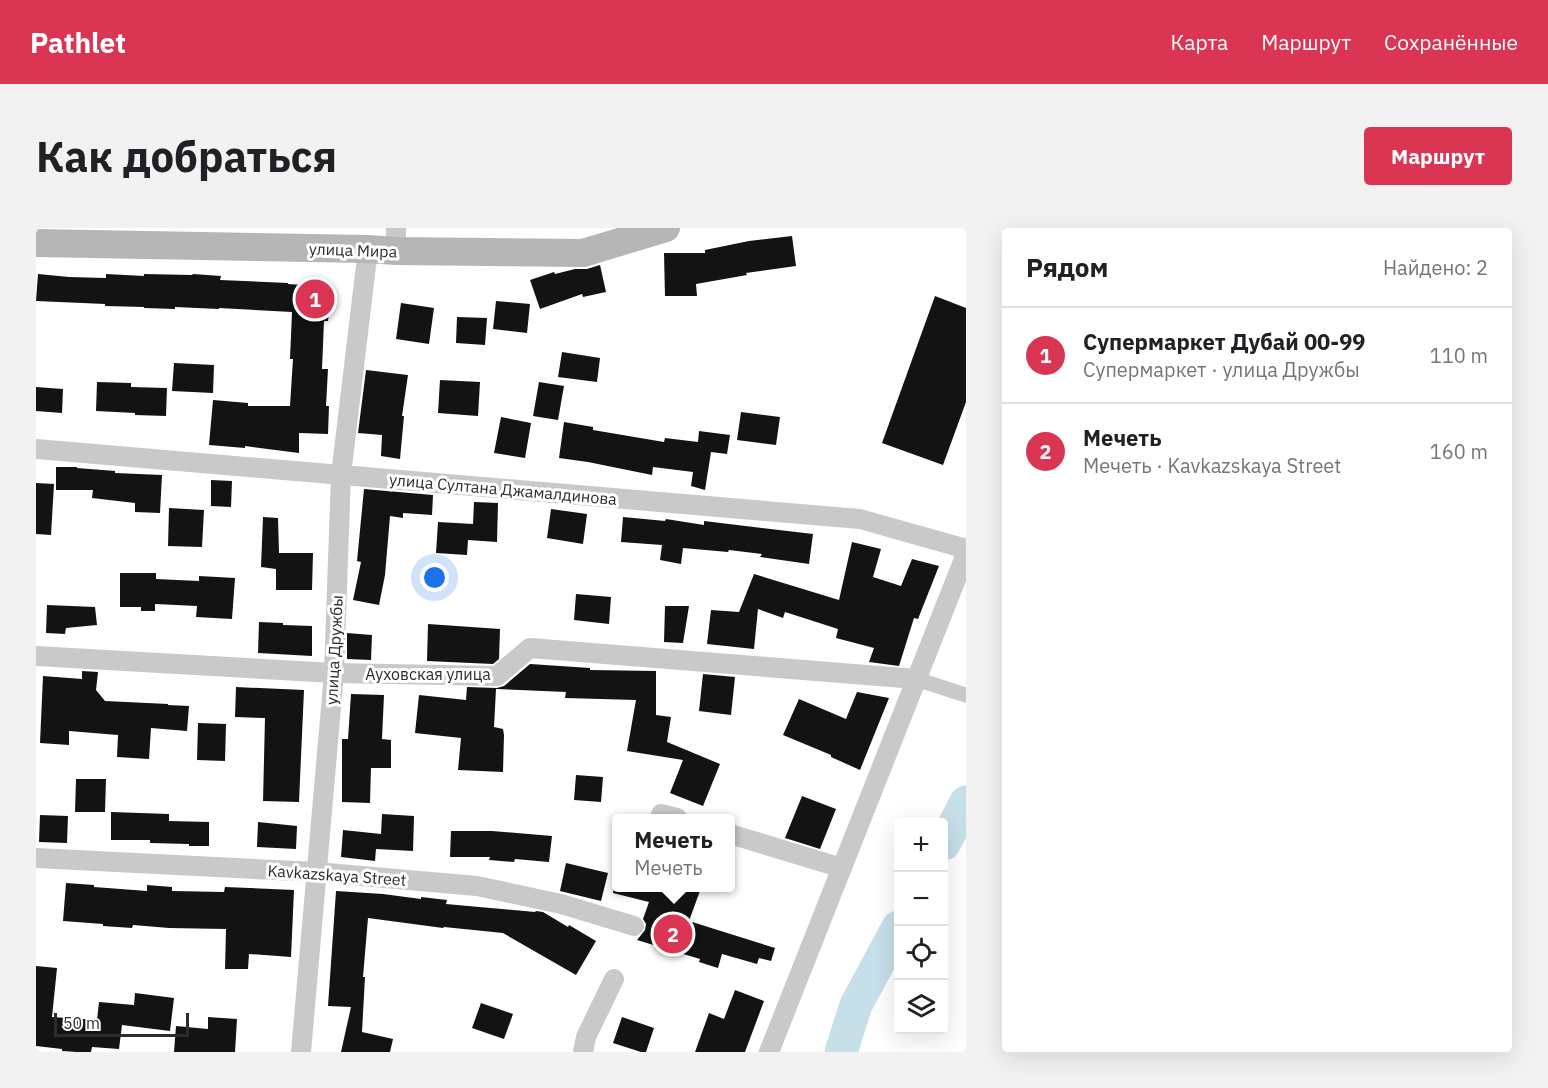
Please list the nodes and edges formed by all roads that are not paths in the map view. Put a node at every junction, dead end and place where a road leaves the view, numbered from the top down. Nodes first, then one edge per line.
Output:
1 (666, 228) edge
2 (396, 240) edge
3 (36, 243) edge
4 (368, 249) junction
5 (36, 449) edge
6 (341, 475) junction
7 (966, 549) edge
8 (966, 554) edge
9 (36, 656) edge
10 (334, 673) junction
11 (920, 680) junction
12 (966, 695) edge
13 (735, 836) edge
14 (36, 858) edge
15 (842, 868) junction
16 (316, 872) junction
17 (634, 926) dead end
18 (614, 979) dead end
19 (301, 1052) edge
20 (583, 1052) edge
21 (769, 1052) edge

1 - 2 main road, улица Мира
2 - 4 main road, улица Мира
3 - 4 main road, улица Мира
4 - 6 street, улица Дружбы
5 - 6 street, улица Султана Джамалдинова
6 - 7 street, улица Султана Джамалдинова
6 - 10 street, улица Дружбы
8 - 11 street
9 - 10 street, Ауховская улица
10 - 11 street, Ауховская улица
10 - 16 street, улица Дружбы
11 - 12 street
11 - 15 street
13 - 15 street
14 - 16 street, Kavkazskaya Street
15 - 21 street
16 - 17 street, Kavkazskaya Street
16 - 19 street, улица Дружбы
18 - 20 street

